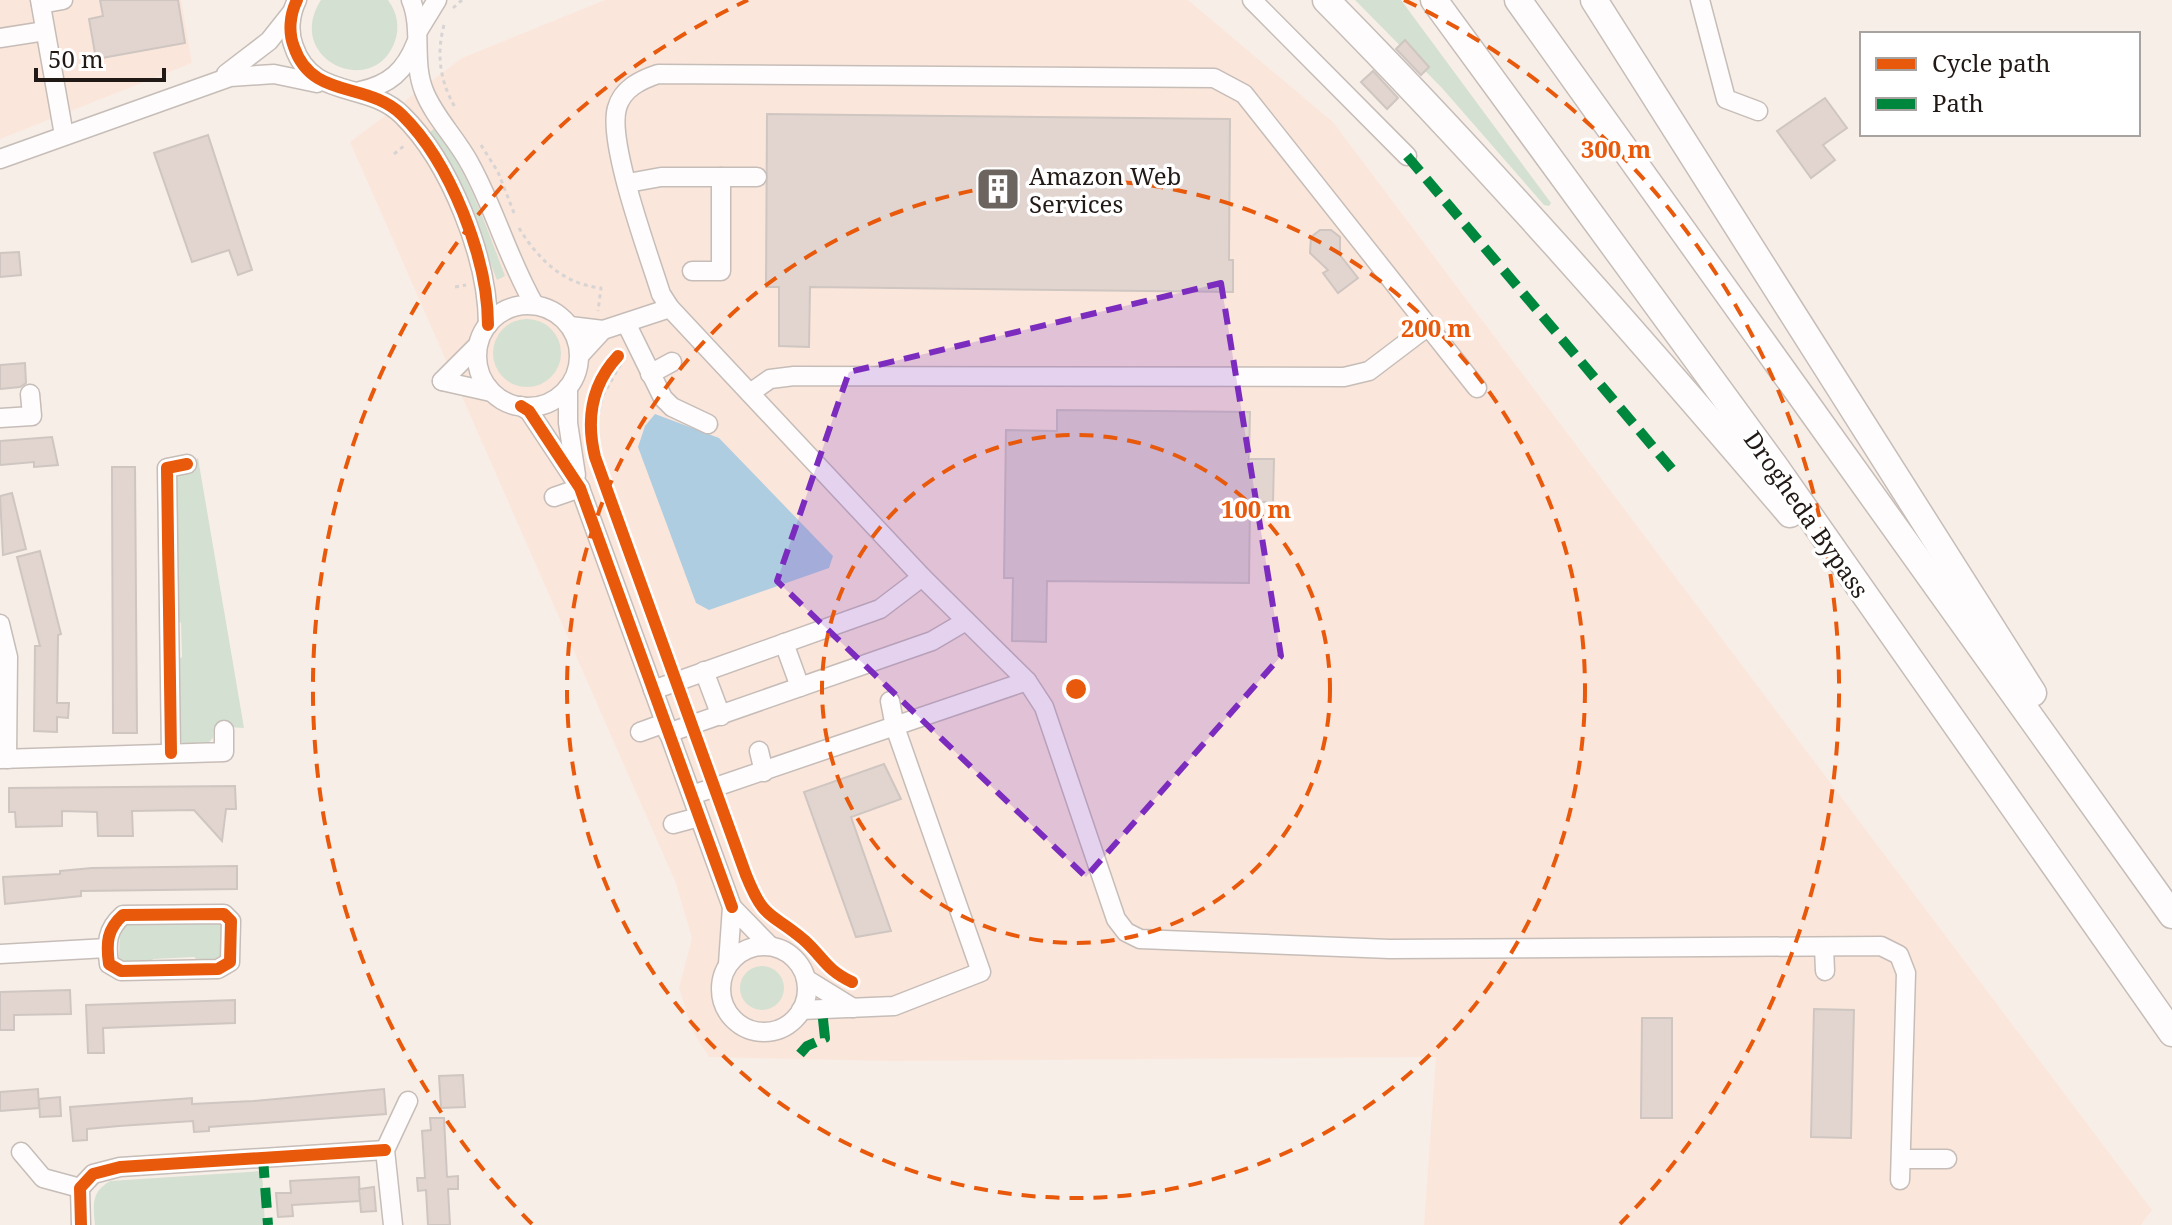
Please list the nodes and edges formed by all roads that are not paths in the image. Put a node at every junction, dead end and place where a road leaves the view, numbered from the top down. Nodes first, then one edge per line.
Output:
1 (63, 0) edge
2 (411, 0) edge
3 (1252, 0) edge
4 (1326, 0) edge
5 (1434, 0) edge
6 (1518, 0) edge
7 (1594, 0) edge
8 (1700, 0) edge
9 (41, 2) edge
10 (295, 4) edge
11 (443, 6) edge
12 (45, 31) junction
13 (417, 36) junction
14 (0, 38) edge
15 (208, 83) junction
16 (331, 87) junction
17 (357, 92) junction
18 (1758, 111) dead end
19 (64, 135) junction
20 (1407, 156) dead end
21 (0, 159) edge
22 (721, 177) junction
23 (757, 177) dead end
24 (628, 183) junction
25 (692, 271) dead end
26 (534, 304) junction
27 (670, 308) junction
28 (626, 323) junction
29 (488, 325) junction
30 (570, 326) junction
31 (1427, 327) junction
32 (604, 330) junction
33 (478, 345) junction
34 (580, 355) junction
35 (672, 362) dead end
36 (650, 374) junction
37 (1477, 388) dead end
38 (568, 389) junction
39 (491, 392) junction
40 (750, 393) junction
41 (30, 394) dead end
42 (521, 406) junction
43 (0, 418) edge
44 (708, 424) dead end
45 (187, 464) dead end
46 (579, 485) junction
47 (554, 497) dead end
48 (922, 577) junction
49 (966, 621) junction
50 (0, 624) edge
51 (1883, 624) junction
52 (784, 643) junction
53 (704, 671) junction
54 (1027, 681) junction
55 (800, 687) junction
56 (653, 690) junction
57 (890, 701) dead end
58 (721, 716) junction
59 (895, 727) junction
60 (666, 728) junction
61 (224, 730) dead end
62 (640, 732) dead end
63 (759, 751) dead end
64 (171, 753) junction
65 (3, 759) edge
66 (764, 772) junction
67 (692, 795) junction
68 (699, 817) junction
69 (673, 824) dead end
70 (732, 907) junction
71 (2172, 914) edge
72 (770, 946) junction
73 (1824, 947) junction
74 (107, 948) junction
75 (1660, 948) junction
76 (0, 954) edge
77 (728, 964) junction
78 (1661, 969) dead end
79 (1825, 971) dead end
80 (806, 979) junction
81 (853, 1008) junction
82 (801, 1010) junction
83 (2172, 1033) edge
84 (408, 1101) dead end
85 (385, 1150) junction
86 (21, 1152) dead end
87 (1901, 1159) junction
88 (1947, 1159) dead end
89 (1900, 1180) dead end
90 (80, 1188) junction
91 (81, 1225) edge
92 (393, 1225) edge

1 - 9 street
2 - 13 street
3 - 20 street
4 - 51 highway
5 - 51 highway, Drogheda Bypass
6 - 71 highway
7 - 71 highway
8 - 18 street
9 - 12 street
10 - 15 street
10 - 16 street
11 - 13 street
12 - 14 street
12 - 19 street
13 - 17 street
13 - 26 street
15 - 16 street
15 - 19 street
16 - 17 street
17 - 29 street
19 - 21 street
22 - 23 street
22 - 24 street
22 - 25 street
24 - 27 street
24 - 31 street
26 - 29 street
26 - 30 street
27 - 28 street
27 - 40 street
28 - 32 street
28 - 36 street
29 - 33 street
30 - 32 street
30 - 34 street
31 - 37 street
31 - 40 street
32 - 34 street
33 - 39 street
33 - 39 street
34 - 38 street
35 - 36 street
36 - 44 street
38 - 42 street
38 - 46 street
39 - 42 street
40 - 48 street
41 - 43 street
42 - 46 street
45 - 64 street
46 - 47 street
46 - 56 street
48 - 49 street
48 - 52 street
49 - 54 street
49 - 55 street
50 - 65 street
51 - 83 highway, Drogheda Bypass
52 - 53 street
52 - 55 street
53 - 56 street
53 - 58 street
54 - 59 street
54 - 75 street
55 - 58 street
56 - 60 street
57 - 59 street
58 - 60 street
59 - 66 street
59 - 81 street
60 - 62 street
60 - 67 street
61 - 64 street
63 - 66 street
64 - 65 street
66 - 67 street
67 - 68 street
68 - 69 street
68 - 70 street
70 - 72 street
70 - 77 street
72 - 77 street
72 - 80 street
73 - 75 street
73 - 79 street
73 - 87 street
74 - 74 street
74 - 76 street
75 - 78 street
77 - 82 street
80 - 81 street
80 - 82 street
81 - 82 street
84 - 85 street
85 - 90 street
85 - 92 street
86 - 90 street
87 - 88 street
87 - 89 street
90 - 91 street

